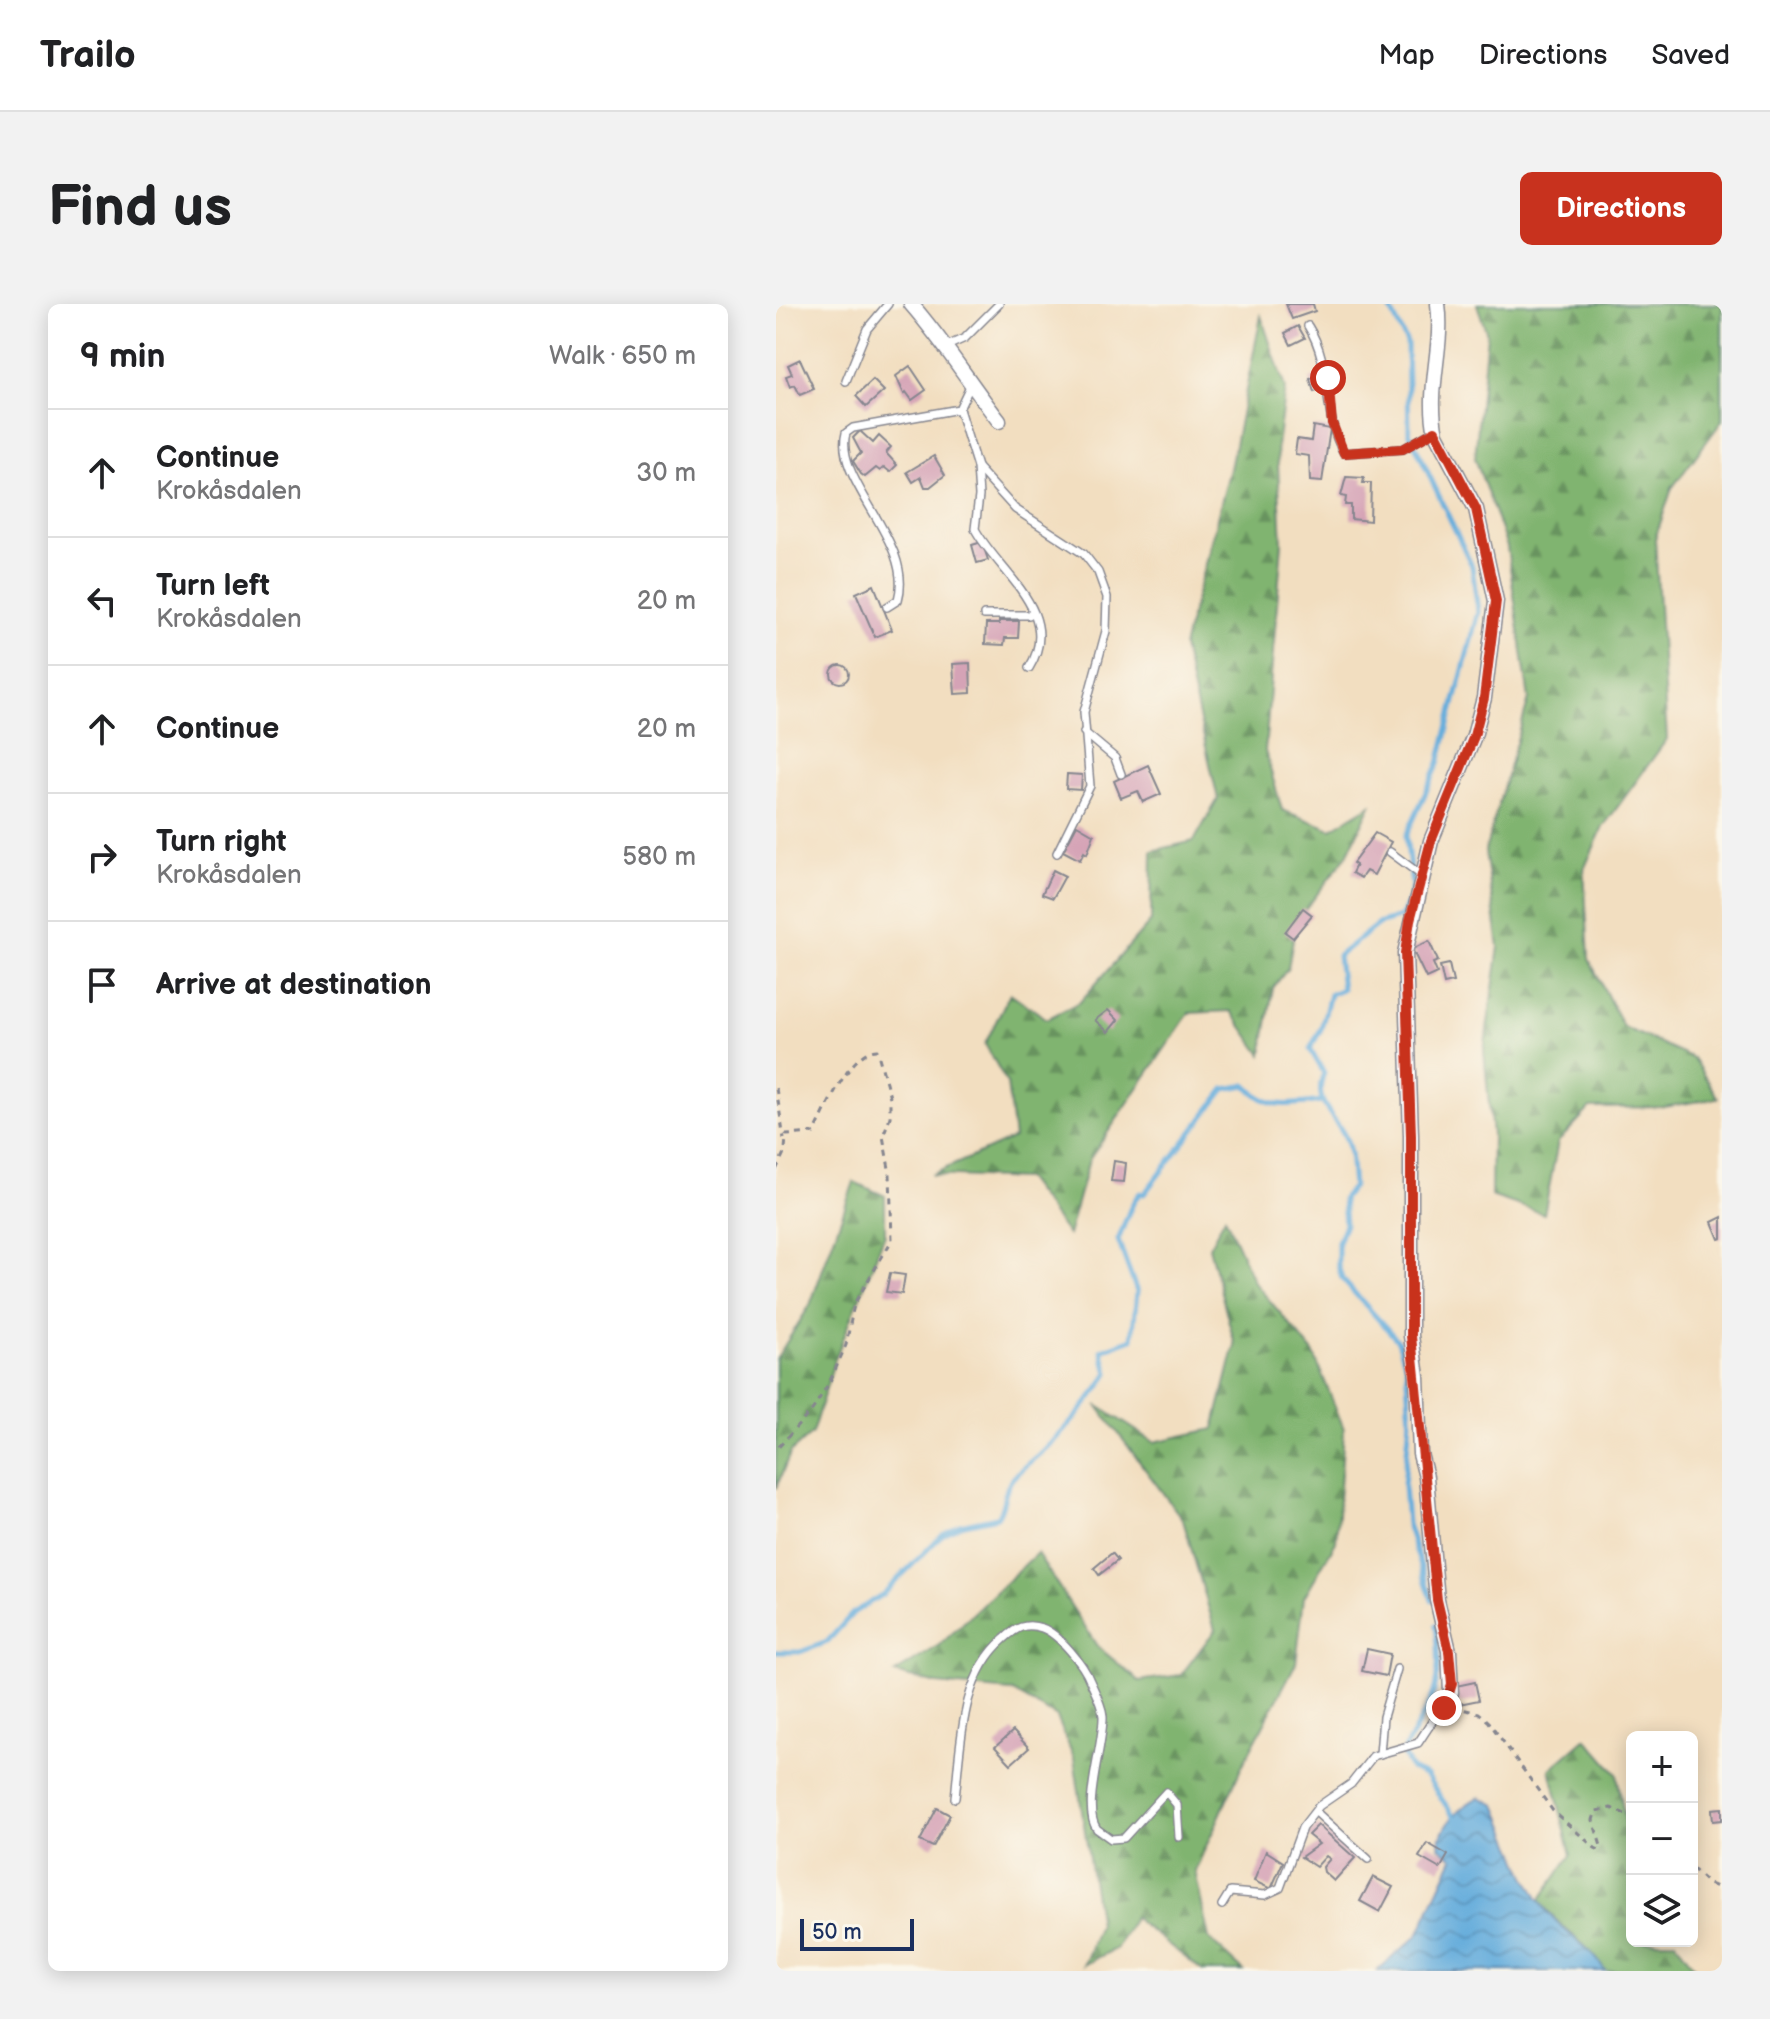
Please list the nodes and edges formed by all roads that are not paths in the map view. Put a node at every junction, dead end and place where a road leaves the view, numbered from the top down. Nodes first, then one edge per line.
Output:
1 (888, 304) edge
2 (911, 304) edge
3 (999, 304) edge
4 (1438, 304) edge
5 (1308, 326) dead end
6 (947, 346) junction
7 (846, 381) dead end
8 (970, 384) junction
9 (959, 409) junction
10 (999, 421) dead end
11 (1435, 431) junction
12 (977, 467) junction
13 (887, 607) dead end
14 (1032, 612) junction
15 (984, 615) dead end
16 (1029, 668) dead end
17 (1084, 730) junction
18 (1121, 774) dead end
19 (1390, 852) dead end
20 (1057, 853) dead end
21 (1421, 875) junction
22 (1397, 1669) dead end
23 (1448, 1699) joint
24 (1380, 1754) junction
25 (955, 1798) dead end
26 (1316, 1812) junction
27 (1179, 1837) dead end
28 (1368, 1859) dead end
29 (1222, 1905) dead end

1 - 7 lane
2 - 6 street
3 - 6 lane
4 - 11 street
5 - 11 lane
6 - 8 street
8 - 9 lane
8 - 10 street
9 - 12 lane
9 - 13 lane
11 - 21 street
12 - 14 lane
12 - 17 lane
14 - 15 lane
14 - 16 lane
17 - 18 lane
17 - 20 lane
19 - 21 lane
21 - 23 street
22 - 24 lane
23 - 24 lane
24 - 26 lane
25 - 27 lane
26 - 28 lane
26 - 29 lane

